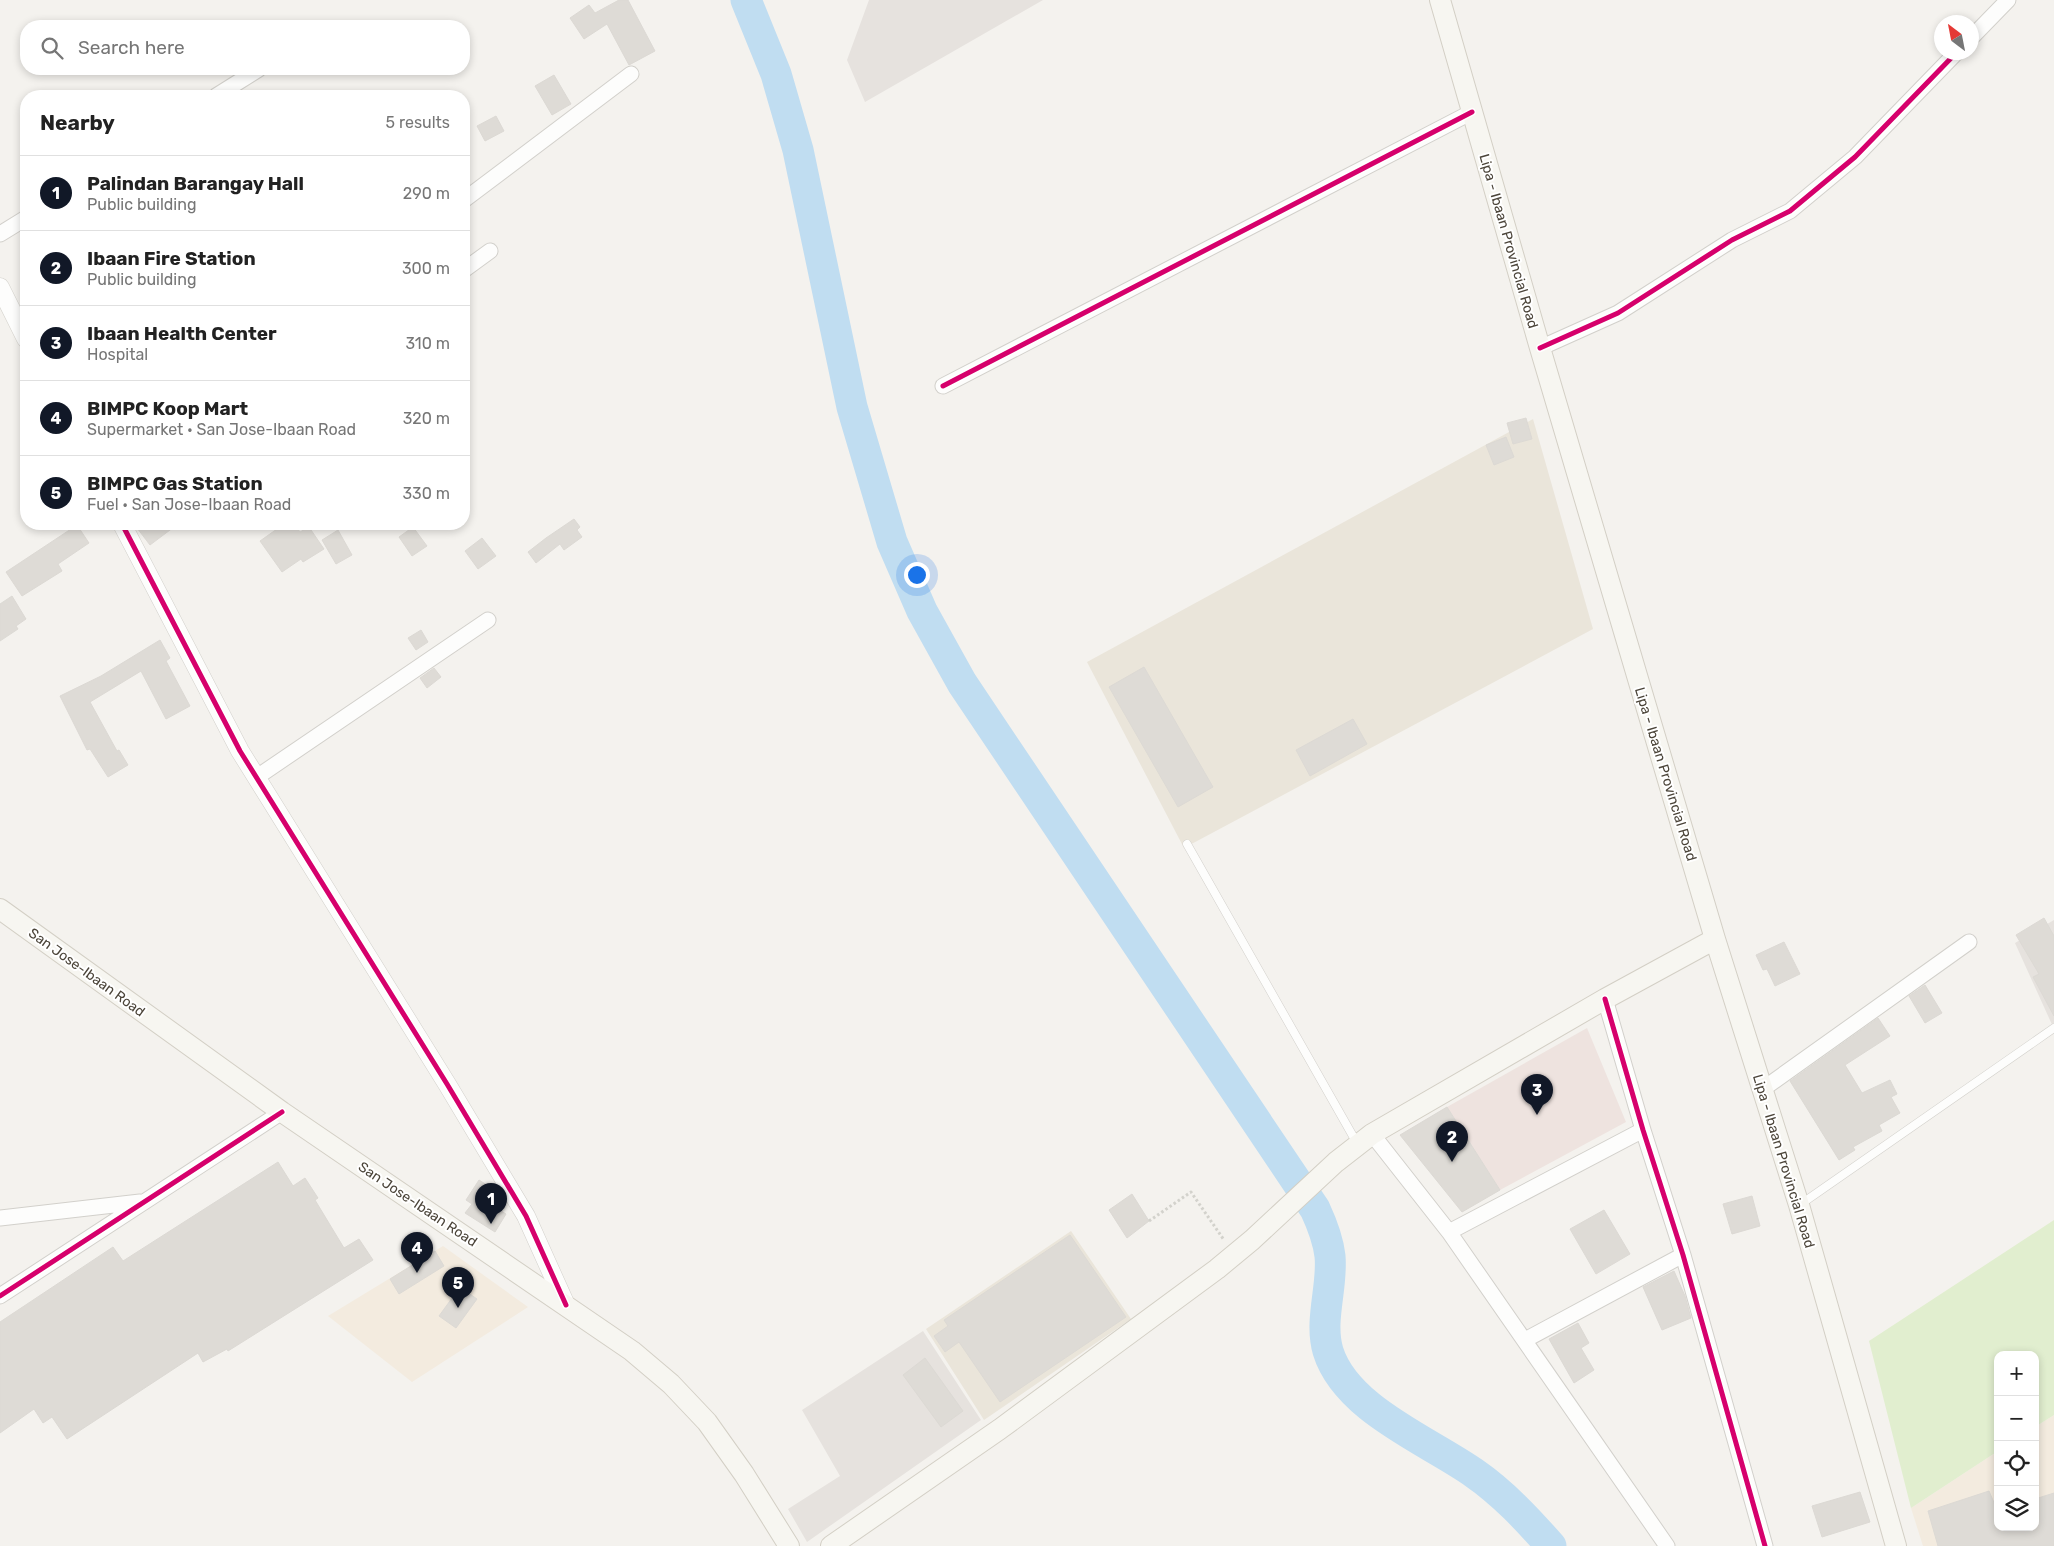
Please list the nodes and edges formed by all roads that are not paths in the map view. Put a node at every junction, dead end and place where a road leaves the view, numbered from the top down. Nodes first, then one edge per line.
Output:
1 (1440, 0) edge
2 (2008, 0) edge
3 (1979, 31) edge
4 (1949, 60) edge
5 (631, 74) dead end
6 (249, 75) edge
7 (226, 90) edge
8 (1472, 112) junction
9 (470, 195) edge
10 (20, 222) edge
11 (0, 234) edge
12 (490, 251) dead end
13 (470, 266) edge
14 (0, 287) edge
15 (20, 327) edge
16 (1540, 348) junction
17 (943, 386) dead end
18 (125, 530) edge
19 (488, 620) dead end
20 (257, 777) junction
21 (1187, 844) dead end
22 (0, 910) edge
23 (1715, 939) junction
24 (1969, 942) dead end
25 (1605, 998) junction
26 (2054, 1028) edge
27 (1763, 1089) junction
28 (282, 1112) junction
29 (1643, 1130) junction
30 (1365, 1140) junction
31 (144, 1202) junction
32 (1799, 1206) junction
33 (0, 1218) edge
34 (1449, 1232) junction
35 (1683, 1255) junction
36 (0, 1296) edge
37 (566, 1306) junction
38 (1525, 1340) junction
39 (789, 1546) edge
40 (831, 1546) edge
41 (1668, 1546) edge
42 (1765, 1546) edge
43 (1896, 1546) edge

1 - 8 main road, Lipa - Ibaan Provincial Road
2 - 3 street
4 - 16 street
5 - 9 street
6 - 7 street
8 - 16 main road, Lipa - Ibaan Provincial Road
8 - 17 street
10 - 11 street
12 - 13 street
14 - 15 street
16 - 23 main road, Lipa - Ibaan Provincial Road
18 - 20 street
19 - 20 street
20 - 37 street
21 - 30 lane
22 - 28 main road, San Jose-Ibaan Road
23 - 25 main road
23 - 27 main road, Lipa - Ibaan Provincial Road
24 - 27 street
25 - 29 street
25 - 30 main road
26 - 32 lane
27 - 32 main road, Lipa - Ibaan Provincial Road
28 - 31 street
28 - 37 main road, San Jose-Ibaan Road
29 - 34 street
29 - 35 street
30 - 34 street
30 - 40 main road
31 - 33 street
31 - 36 street
32 - 43 main road, Lipa - Ibaan Provincial Road
34 - 38 street
35 - 38 street
35 - 42 street
37 - 39 main road, San Jose-Ibaan Road
38 - 41 street

